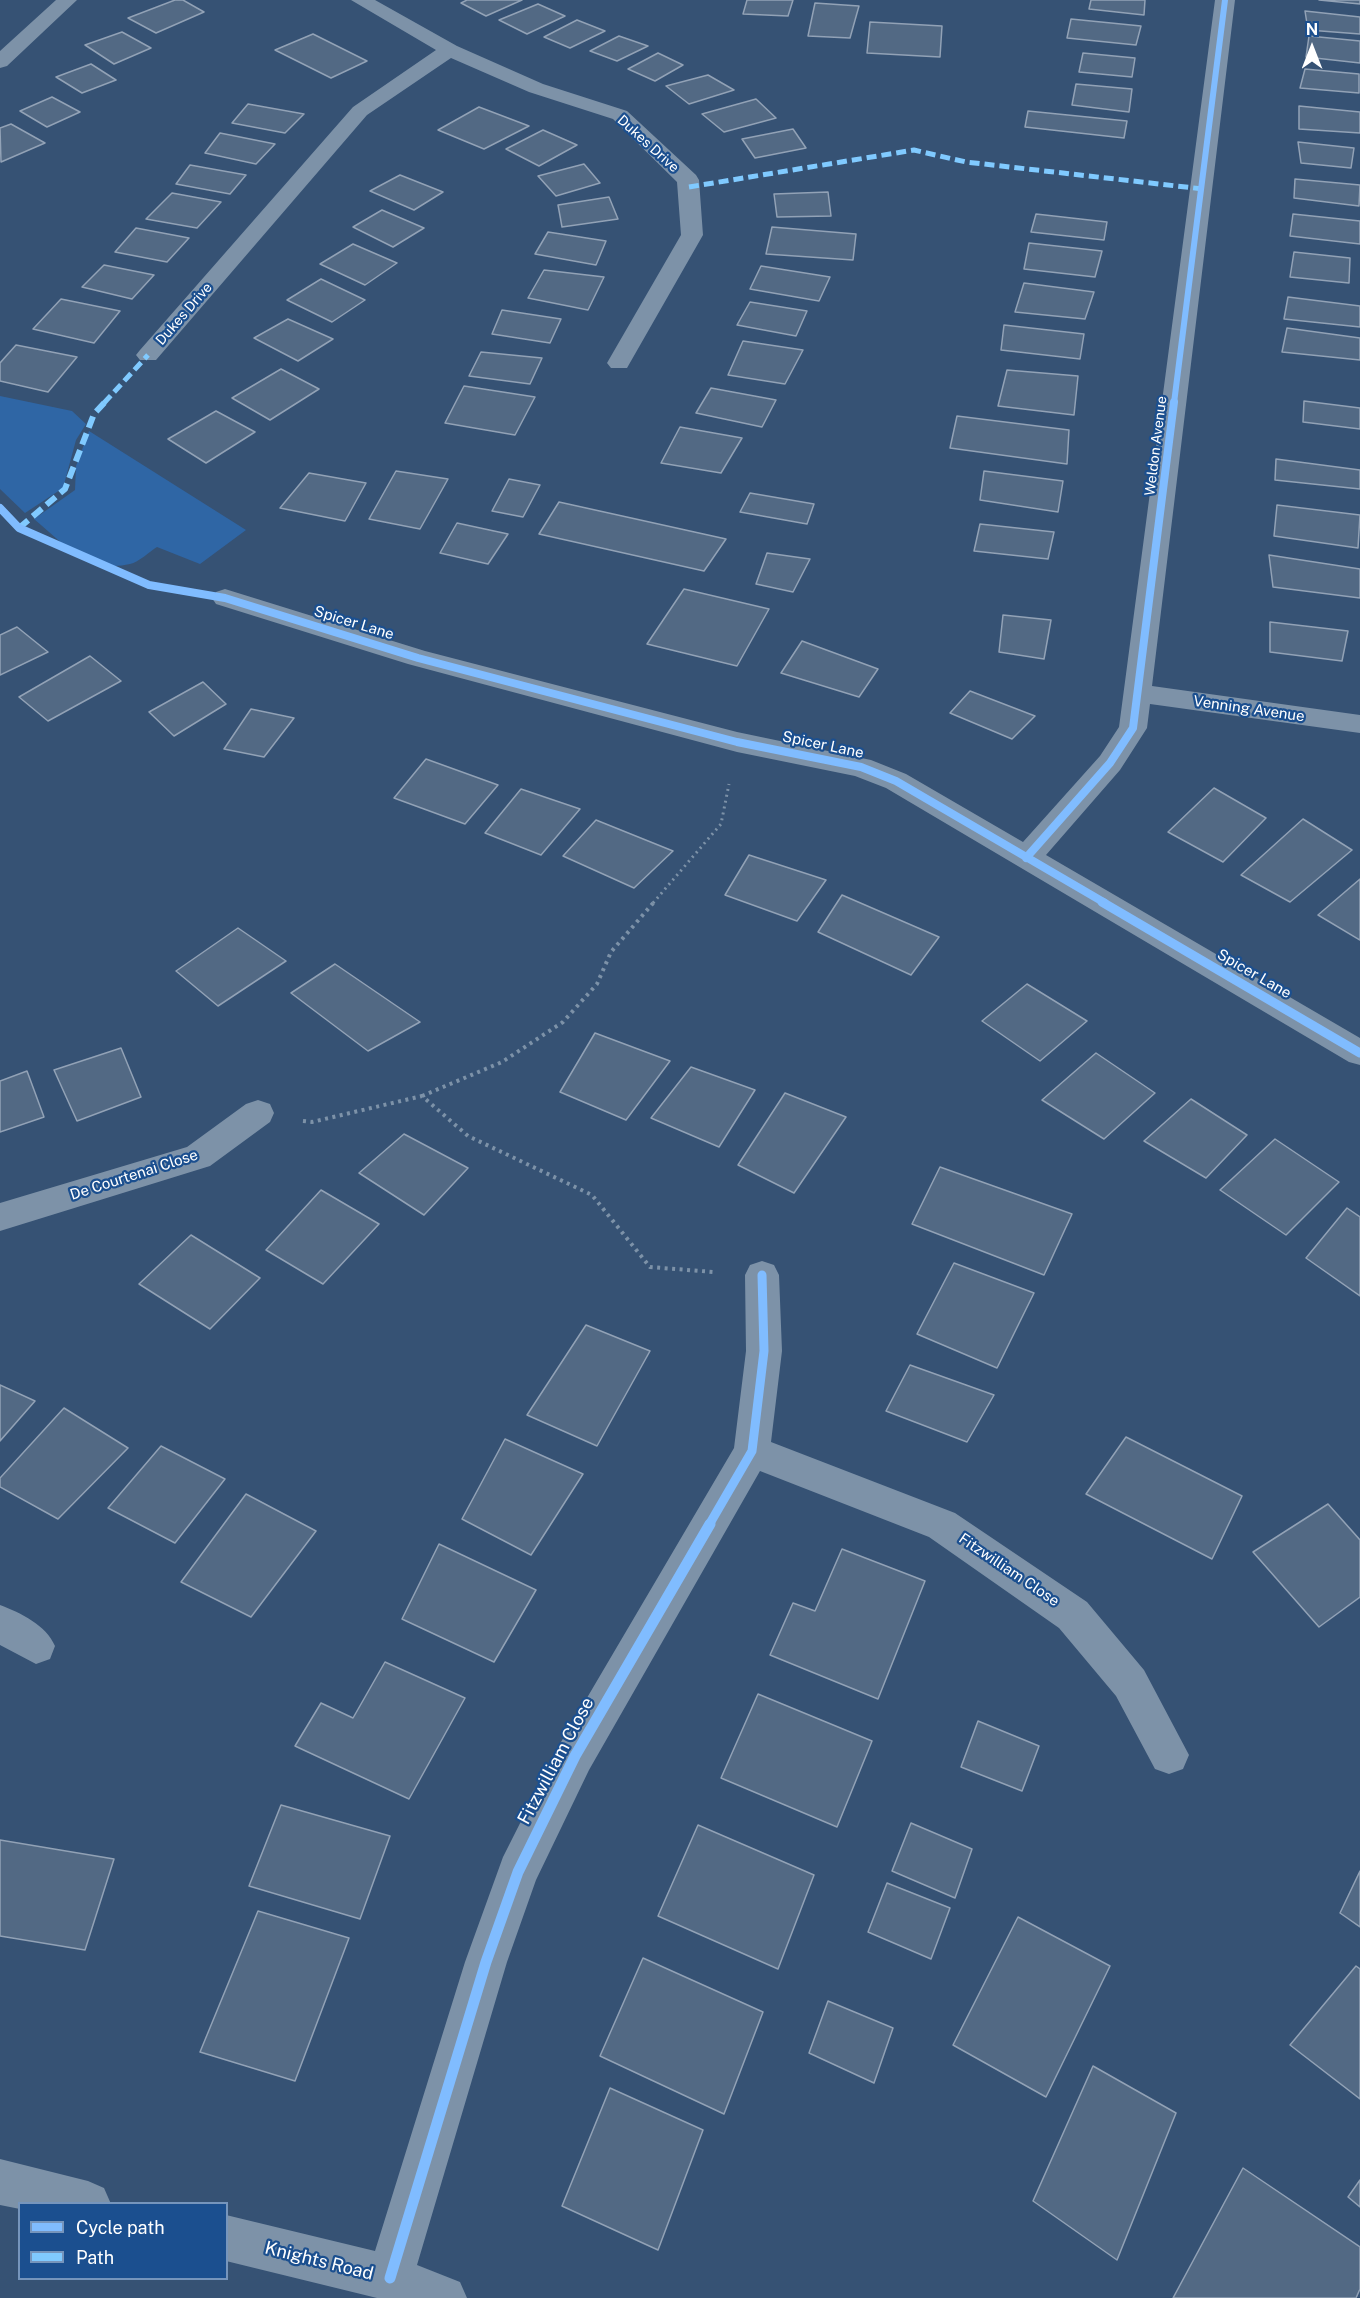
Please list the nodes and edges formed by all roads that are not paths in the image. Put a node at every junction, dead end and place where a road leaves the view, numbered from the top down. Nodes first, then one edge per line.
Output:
1 (67, 0) edge
2 (362, 0) edge
3 (1225, 0) edge
4 (450, 50) junction
5 (0, 62) edge
6 (148, 355) dead end
7 (619, 363) dead end
8 (225, 598) dead end
9 (1137, 693) junction
10 (1360, 724) edge
11 (1026, 858) junction
12 (1360, 1053) edge
13 (258, 1113) road end
14 (0, 1217) edge
15 (762, 1275) road end
16 (752, 1451) junction
17 (0, 1623) edge
18 (36, 1646) dead end
19 (1168, 1755) dead end
20 (0, 2182) edge
21 (80, 2202) edge
22 (228, 2238) edge
23 (390, 2278) junction
24 (444, 2298) edge

1 - 5 street
2 - 4 street, Dukes Drive
3 - 9 street, Weldon Avenue
4 - 6 street, Dukes Drive
4 - 7 street, Dukes Drive
8 - 11 street, Spicer Lane
9 - 10 street, Venning Avenue
9 - 11 street, Weldon Avenue
11 - 12 street, Spicer Lane
13 - 14 street, De Courtenai Close
15 - 16 street, Fitzwilliam Close
16 - 19 street, Fitzwilliam Close
16 - 23 street, Fitzwilliam Close
17 - 18 street
20 - 21 street
22 - 23 street, Knights Road
23 - 24 street, Knights Road

